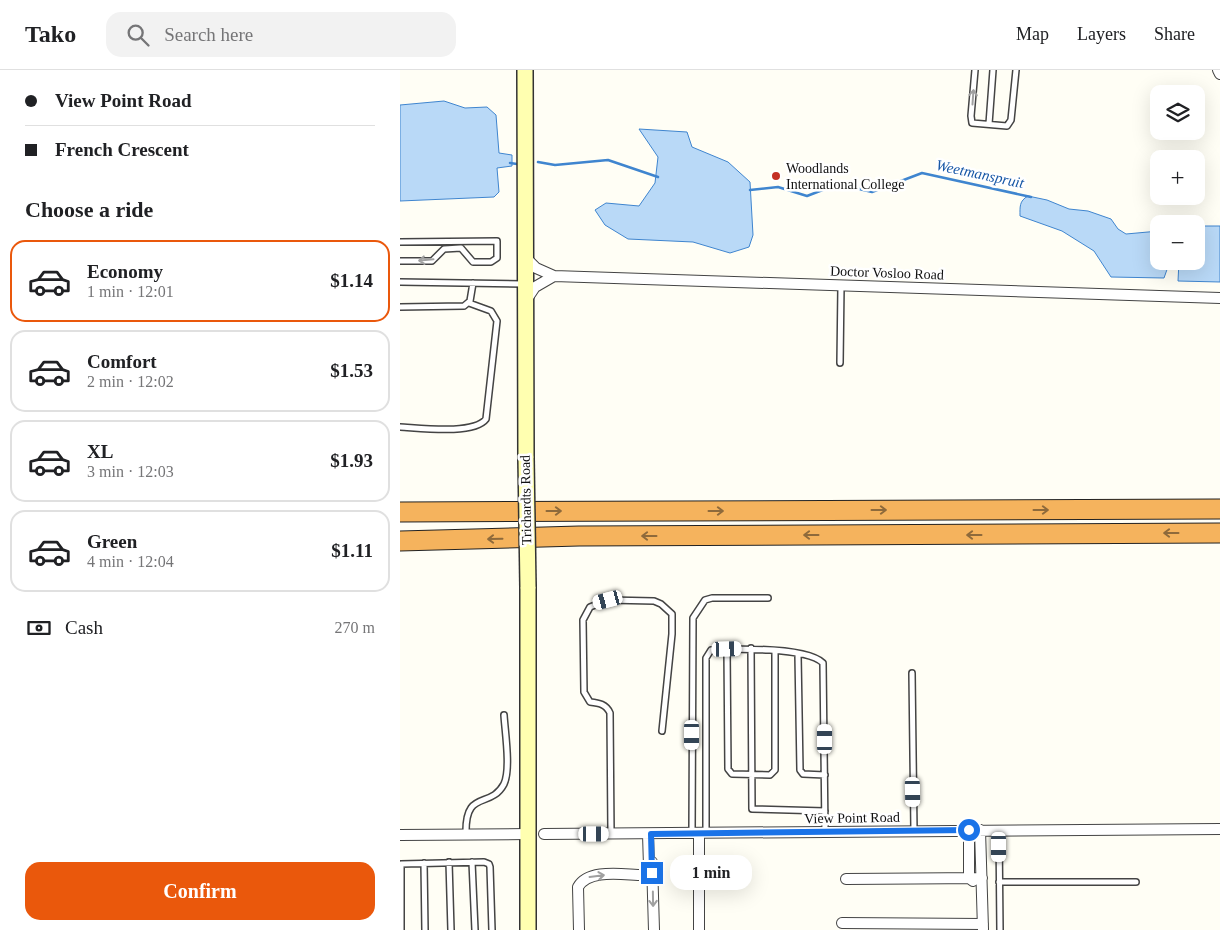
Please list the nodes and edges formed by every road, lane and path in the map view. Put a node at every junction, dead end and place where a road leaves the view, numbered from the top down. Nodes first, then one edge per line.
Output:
1 (524, 70) edge
2 (975, 70) edge
3 (993, 70) edge
4 (1016, 70) edge
5 (1218, 70) edge
6 (1220, 74) edge
7 (989, 124) junction
8 (460, 240) junction
9 (400, 242) edge
10 (461, 248) junction
11 (526, 258) junction
12 (400, 261) edge
13 (554, 276) junction
14 (400, 282) edge
15 (473, 283) junction
16 (526, 284) junction
17 (841, 286) junction
18 (1220, 298) edge
19 (525, 302) junction
20 (469, 303) junction
21 (400, 307) edge
22 (840, 363) dead end
23 (400, 427) edge
24 (1220, 510) edge
25 (400, 511) edge
26 (1220, 533) edge
27 (400, 541) edge
28 (768, 598) dead end
29 (751, 648) junction
30 (727, 649) junction
31 (775, 651) junction
32 (798, 655) junction
33 (912, 673) dead end
34 (504, 715) dead end
35 (662, 731) dead end
36 (751, 774) junction
37 (825, 775) junction
38 (825, 811) junction
39 (1220, 829) edge
40 (969, 830) junction
41 (980, 830) junction
42 (999, 830) junction
43 (914, 831) junction
44 (825, 832) junction
45 (699, 833) junction
46 (466, 834) junction
47 (527, 834) junction
48 (544, 834) dead end
49 (611, 834) junction
50 (649, 834) junction
51 (400, 835) edge
52 (449, 862) junction
53 (472, 862) junction
54 (424, 863) junction
55 (969, 878) junction
56 (846, 879) dead end
57 (999, 882) junction
58 (1136, 882) dead end
59 (982, 883) junction
60 (842, 923) dead end
61 (983, 927) edge
62 (401, 930) edge
63 (425, 930) edge
64 (451, 930) edge
65 (475, 930) edge
66 (492, 930) edge
67 (528, 930) edge
68 (578, 930) edge
69 (654, 930) edge
70 (699, 930) edge
71 (1000, 930) edge

1 - 11 street, Trichardts Road
7 -> 2 lane
3 - 7 lane
4 - 7 lane
5 - 6 street
8 - 9 lane
8 - 10 lane
8 - 10 lane
10 -> 12 lane
11 - 13 street, Doctor Vosloo Road
11 - 16 street, Trichardts Road
13 - 17 street, Doctor Vosloo Road
13 - 19 street
14 - 15 lane
15 - 16 lane
15 - 20 lane
16 - 19 street, Trichardts Road
17 - 18 street, Doctor Vosloo Road
17 - 22 lane
19 - 47 street, Trichardts Road, bridge
20 - 21 lane
20 - 23 lane
25 -> 24 highway
26 -> 27 highway
28 - 45 lane
29 - 30 lane
29 - 31 lane
29 - 36 lane
30 - 36 lane
30 - 45 lane
31 - 32 lane
31 - 36 lane
32 - 37 lane
32 - 37 lane
33 - 43 lane
34 - 46 lane
35 - 49 lane
36 - 38 lane
37 - 38 lane
38 - 44 lane
39 - 42 street, View Point Road
40 - 41 street, View Point Road
40 - 43 street, View Point Road
40 - 55 street
41 - 42 street, View Point Road
41 - 59 street
42 - 57 lane
43 - 44 street, View Point Road
44 - 45 street, View Point Road
45 - 50 street, View Point Road
45 - 70 street
46 - 47 street
46 - 51 street
47 - 67 street, Trichardts Road
48 - 49 street, View Point Road
49 - 50 street, View Point Road
68 -> 50 street
50 -> 69 street
52 - 53 lane
52 - 54 lane
52 - 64 lane
53 - 65 lane
53 - 66 lane
54 - 62 lane
54 - 63 lane
55 - 56 street
55 - 59 street
57 - 58 lane
57 - 71 lane
59 - 61 street
60 - 61 street

